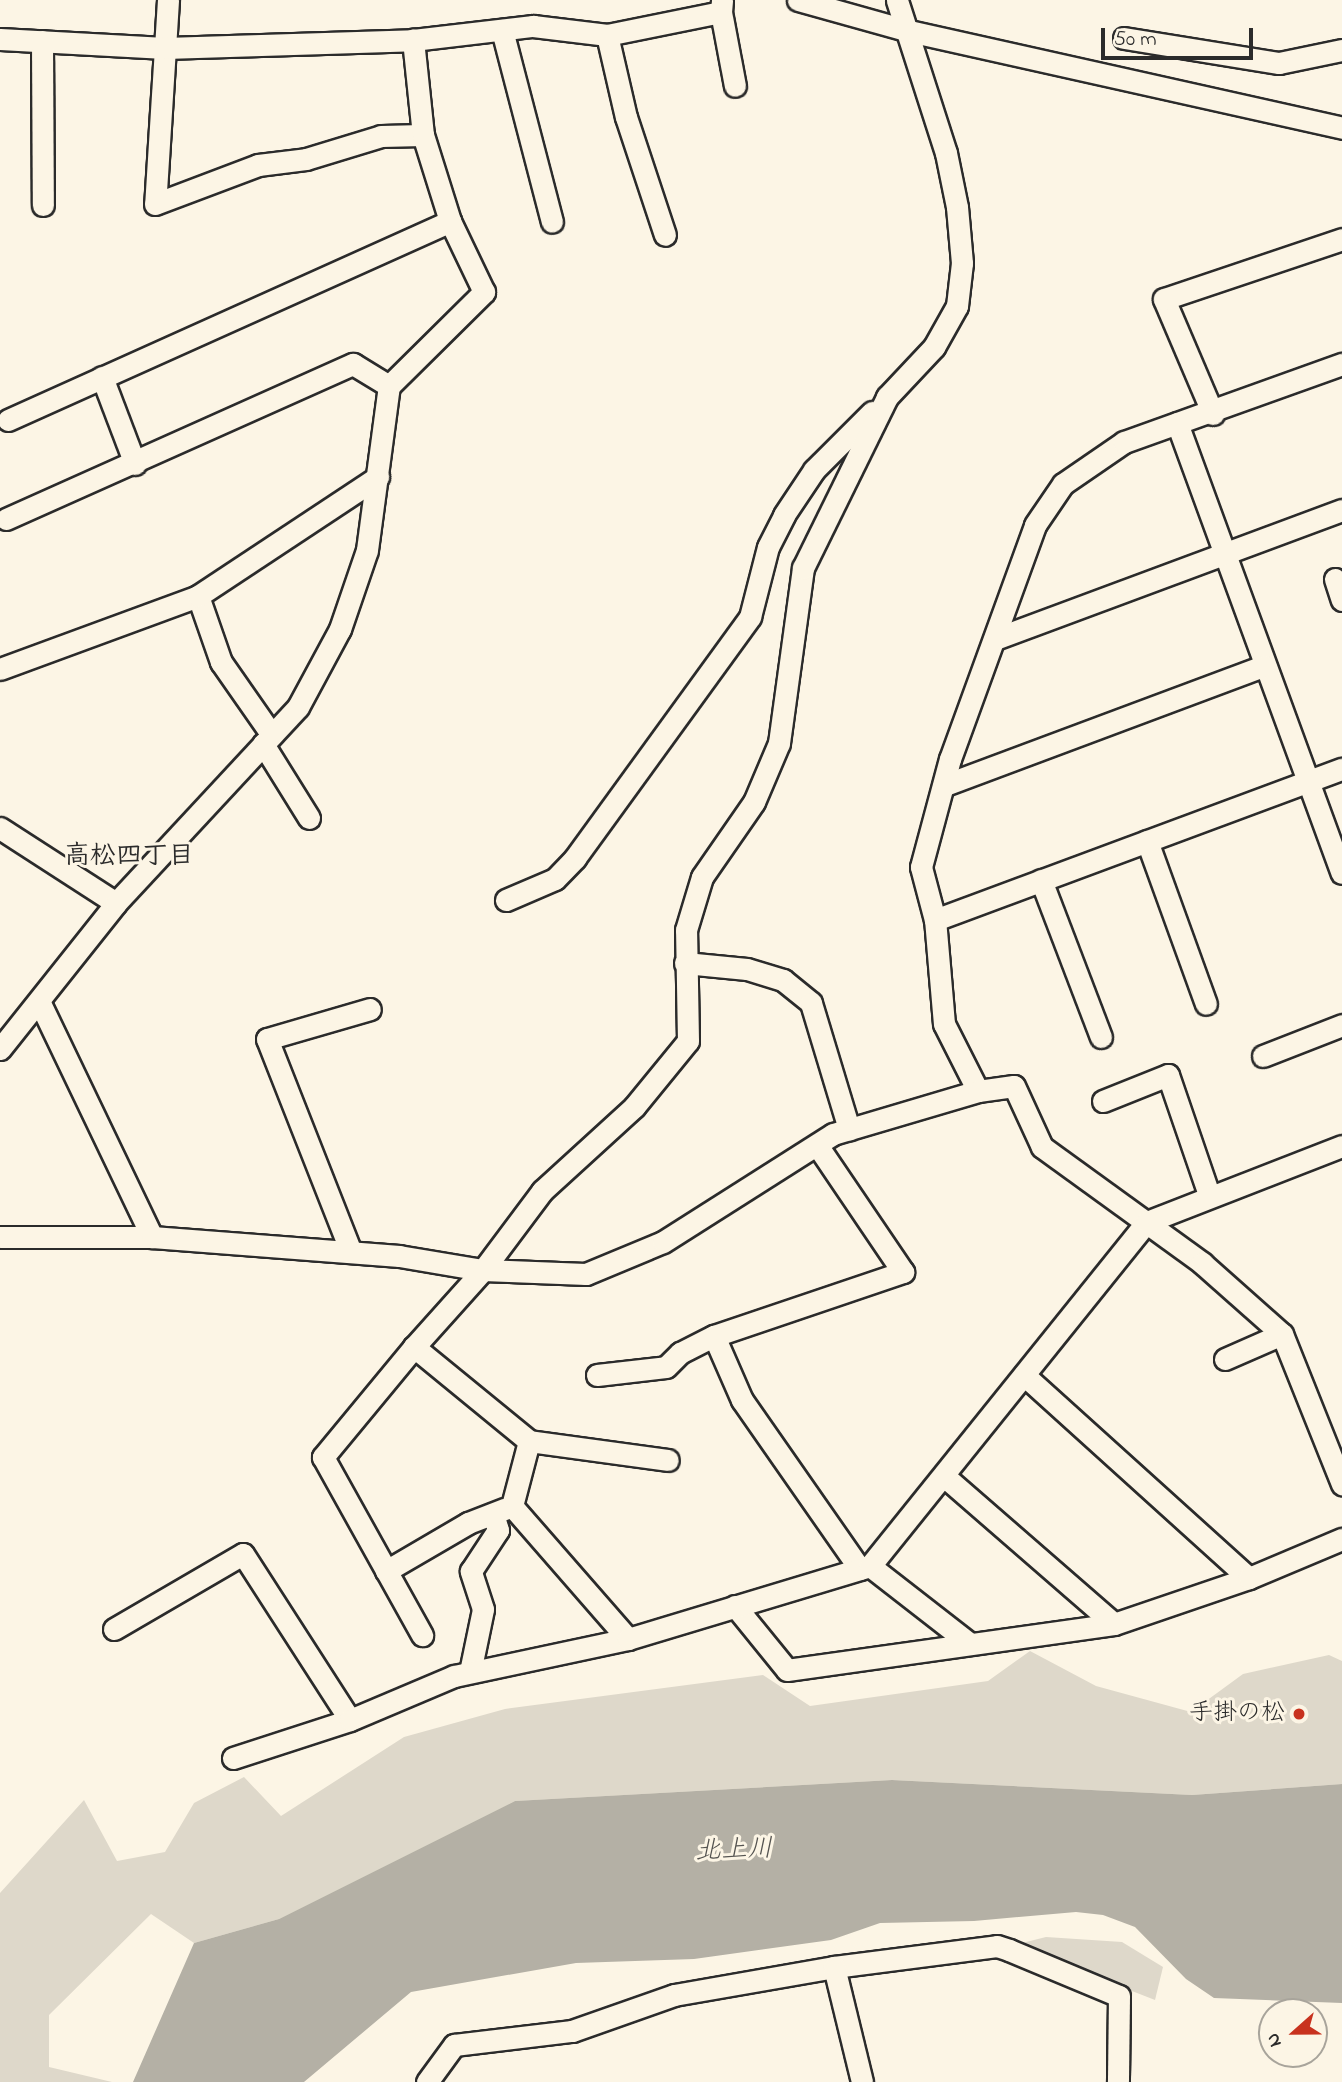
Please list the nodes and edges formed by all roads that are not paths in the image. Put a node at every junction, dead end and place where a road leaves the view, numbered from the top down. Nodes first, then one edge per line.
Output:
1 (168, 0) edge
2 (798, 0) edge
3 (897, 0) edge
4 (722, 6) edge
5 (502, 30) junction
6 (909, 31) junction
7 (607, 35) junction
8 (1124, 38) dead end
9 (0, 39) edge
10 (413, 40) junction
11 (42, 41) junction
12 (165, 48) junction
13 (1342, 50) edge
14 (735, 86) dead end
15 (1342, 128) edge
16 (423, 135) junction
17 (43, 205) dead end
18 (450, 221) junction
19 (552, 222) dead end
20 (665, 235) dead end
21 (1342, 239) edge
22 (1342, 365) edge
23 (102, 377) junction
24 (389, 386) junction
25 (887, 397) junction
26 (1213, 414) junction
27 (8, 420) dead end
28 (1177, 423) junction
29 (135, 464) junction
30 (378, 477) junction
31 (1342, 510) edge
32 (6, 519) dead end
33 (1223, 555) junction
34 (1335, 579) dead end
35 (198, 596) junction
36 (1342, 600) edge
37 (995, 639) junction
38 (1264, 666) junction
39 (0, 669) edge
40 (268, 740) junction
41 (1342, 769) edge
42 (1309, 782) junction
43 (945, 785) junction
44 (309, 818) dead end
45 (0, 828) edge
46 (1147, 841) junction
47 (1342, 873) edge
48 (1041, 880) junction
49 (506, 900) dead end
50 (116, 903) junction
51 (935, 919) junction
52 (685, 962) junction
53 (38, 1001) junction
54 (1206, 1004) dead end
55 (370, 1009) dead end
56 (1342, 1026) edge
57 (1101, 1037) dead end
58 (0, 1049) edge
59 (1263, 1056) dead end
60 (978, 1091) junction
61 (1103, 1101) dead end
62 (849, 1129) junction
63 (817, 1145) junction
64 (1342, 1146) edge
65 (1209, 1195) junction
66 (1147, 1222) junction
67 (0, 1237) edge
68 (152, 1237) junction
69 (351, 1252) junction
70 (483, 1270) junction
71 (1282, 1334) junction
72 (714, 1336) junction
73 (414, 1347) junction
74 (1225, 1359) dead end
75 (597, 1375) dead end
76 (1024, 1376) junction
77 (529, 1441) junction
78 (668, 1460) dead end
79 (944, 1476) junction
80 (1342, 1484) edge
81 (502, 1510) junction
82 (1342, 1539) edge
83 (865, 1567) junction
84 (386, 1570) junction
85 (1249, 1578) junction
86 (735, 1606) junction
87 (1114, 1624) junction
88 (114, 1629) dead end
89 (422, 1635) dead end
90 (628, 1639) junction
91 (969, 1643) junction
92 (470, 1672) junction
93 (350, 1720) junction
94 (233, 1758) dead end
95 (834, 1968) junction
96 (427, 2082) edge
97 (862, 2082) edge
98 (1118, 2082) edge

1 - 12 street
2 - 6 street
3 - 6 street
4 - 7 street
4 - 14 street
5 - 7 street
5 - 10 street
5 - 19 street
6 - 15 street
6 - 25 street
7 - 20 street
8 - 13 street
9 - 11 street
10 - 12 street
10 - 16 street
11 - 12 street
11 - 17 street
12 - 16 street
16 - 18 street
18 - 23 street
18 - 24 street
21 - 26 street
22 - 26 street
23 - 27 street
23 - 29 street
24 - 29 street
24 - 30 street
25 - 49 street
25 - 52 street
26 - 28 street
28 - 33 street
28 - 37 street
29 - 32 street
30 - 35 street
30 - 40 street
31 - 33 street
33 - 37 street
33 - 38 street
34 - 36 street
35 - 39 street
35 - 40 street
37 - 43 street
38 - 42 street
38 - 43 street
40 - 44 street
40 - 50 street
41 - 42 street
42 - 46 street
42 - 47 street
43 - 51 street
45 - 50 street
46 - 48 street
46 - 54 street
48 - 51 street
48 - 57 street
50 - 53 street
51 - 60 street
52 - 62 street
52 - 70 street
53 - 58 street
53 - 68 street
55 - 69 street
56 - 59 street
60 - 62 street
60 - 66 street
61 - 65 street
62 - 63 street
63 - 70 street
63 - 72 street
64 - 65 street
65 - 66 street
66 - 71 street
66 - 76 street
67 - 68 street
68 - 69 street
69 - 70 street
70 - 73 street
71 - 74 street
71 - 80 street
72 - 75 street
72 - 83 street
73 - 77 street
73 - 84 street
76 - 79 street
76 - 85 street
77 - 78 street
77 - 81 street
79 - 83 street
79 - 87 street
81 - 84 street
81 - 90 street
81 - 92 street
82 - 85 street
83 - 86 street
83 - 91 street
84 - 89 street
85 - 87 street
86 - 90 street
86 - 91 street
87 - 91 street
88 - 93 street
90 - 92 street
92 - 93 street
93 - 94 street
95 - 96 street
95 - 97 street
95 - 98 street

